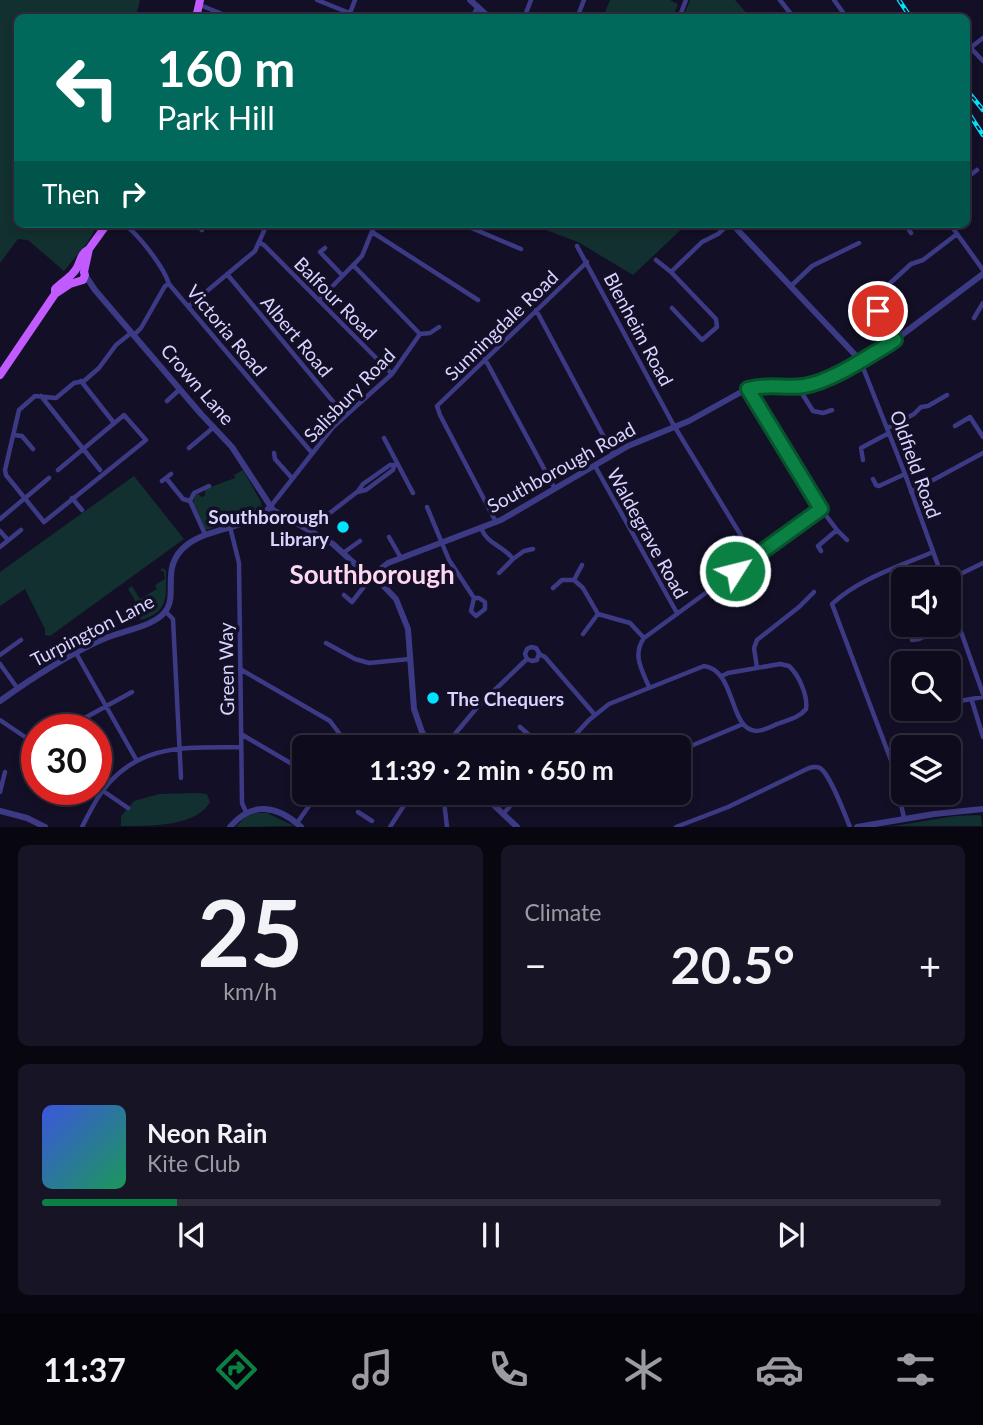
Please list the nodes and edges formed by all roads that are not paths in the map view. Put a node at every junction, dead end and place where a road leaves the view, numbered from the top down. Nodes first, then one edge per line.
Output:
1 (317, 0) edge
2 (780, 0) edge
3 (200, 3) edge
4 (223, 14) edge
5 (347, 14) edge
6 (791, 14) edge
7 (970, 47) edge
8 (983, 61) edge
9 (977, 170) dead end
10 (970, 175) edge
11 (104, 228) edge
12 (128, 228) edge
13 (266, 228) edge
14 (373, 228) edge
15 (471, 228) edge
16 (725, 228) edge
17 (734, 228) edge
18 (908, 228) edge
19 (953, 228) edge
20 (372, 232) junction
21 (911, 233) dead end
22 (957, 234) junction
23 (260, 243) junction
24 (859, 243) dead end
25 (577, 246) dead end
26 (325, 247) dead end
27 (521, 249) dead end
28 (656, 260) dead end
29 (587, 261) junction
30 (353, 265) junction
31 (671, 272) junction
32 (983, 272) edge
33 (227, 274) junction
34 (80, 275) junction
35 (342, 275) junction
36 (169, 284) junction
37 (791, 286) junction
38 (887, 286) dead end
39 (868, 297) dead end
40 (319, 300) junction
41 (478, 300) dead end
42 (983, 303) edge
43 (189, 306) junction
44 (672, 308) dead end
45 (536, 310) junction
46 (974, 318) dead end
47 (439, 327) dead end
48 (133, 334) junction
49 (420, 334) junction
50 (895, 340) junction
51 (485, 359) junction
52 (860, 360) junction
53 (392, 374) junction
54 (0, 375) edge
55 (81, 382) junction
56 (798, 387) junction
57 (180, 389) junction
58 (748, 389) junction
59 (41, 395) junction
60 (947, 395) dead end
61 (167, 401) dead end
62 (832, 410) dead end
63 (345, 416) junction
64 (114, 423) junction
65 (954, 426) dead end
66 (214, 427) junction
67 (675, 427) junction
68 (888, 431) junction
69 (14, 435) junction
70 (983, 437) edge
71 (384, 438) dead end
72 (189, 448) dead end
73 (33, 449) dead end
74 (83, 449) junction
75 (274, 453) dead end
76 (312, 453) junction
77 (983, 453) edge
78 (614, 455) junction
79 (863, 460) dead end
80 (395, 464) junction
81 (595, 466) junction
82 (58, 470) dead end
83 (100, 470) dead end
84 (905, 474) junction
85 (166, 477) dead end
86 (48, 478) dead end
87 (292, 478) junction
88 (873, 479) dead end
89 (209, 486) dead end
90 (555, 489) junction
91 (911, 492) junction
92 (413, 493) dead end
93 (24, 498) junction
94 (72, 498) junction
95 (190, 501) junction
96 (270, 507) junction
97 (427, 507) dead end
98 (821, 509) junction
99 (82, 510) dead end
100 (0, 519) edge
101 (496, 522) junction
102 (230, 526) junction
103 (481, 528) junction
104 (21, 530) dead end
105 (308, 530) junction
106 (837, 530) junction
107 (0, 531) edge
108 (205, 534) junction
109 (389, 537) dead end
110 (8, 540) junction
111 (847, 540) dead end
112 (360, 541) dead end
113 (442, 543) junction
114 (0, 547) edge
115 (533, 549) dead end
116 (821, 551) dead end
117 (933, 552) junction
118 (343, 553) junction
119 (754, 557) junction
120 (401, 558) junction
121 (513, 559) junction
122 (983, 563) edge
123 (939, 567) edge
124 (499, 573) dead end
125 (585, 573) dead end
126 (961, 574) edge
127 (373, 575) junction
128 (574, 580) junction
129 (555, 588) dead end
130 (809, 593) dead end
131 (344, 595) dead end
132 (474, 598) dead end
133 (165, 611) junction
134 (677, 613) junction
135 (598, 614) junction
136 (961, 631) edge
137 (583, 634) dead end
138 (924, 637) edge
139 (644, 638) junction
140 (21, 640) dead end
141 (912, 640) dead end
142 (326, 643) dead end
143 (76, 653) junction
144 (539, 654) junction
145 (0, 655) edge
146 (410, 659) junction
147 (527, 659) junction
148 (0, 664) edge
149 (757, 668) junction
150 (240, 669) junction
151 (722, 676) junction
152 (649, 687) junction
153 (18, 688) junction
154 (132, 692) dead end
155 (983, 695) edge
156 (0, 701) edge
157 (972, 701) junction
158 (961, 702) edge
159 (107, 706) junction
160 (92, 714) edge
161 (595, 715) junction
162 (0, 720) edge
163 (743, 724) junction
164 (520, 727) dead end
165 (21, 734) edge
166 (241, 734) junction
167 (340, 735) edge
168 (424, 735) edge
169 (454, 735) edge
170 (529, 735) edge
171 (576, 735) edge
172 (983, 737) edge
173 (691, 746) edge
174 (241, 747) junction
175 (179, 748) junction
176 (136, 761) junction
177 (292, 764) edge
178 (5, 772) dead end
179 (181, 778) dead end
180 (112, 780) edge
181 (0, 792) edge
182 (112, 796) edge
183 (94, 805) edge
184 (311, 805) edge
185 (404, 805) edge
186 (444, 805) edge
187 (494, 805) edge
188 (511, 805) edge
189 (128, 808) dead end
190 (983, 809) edge
191 (0, 811) edge
192 (246, 812) junction
193 (358, 812) dead end
194 (503, 814) junction
195 (904, 818) junction
196 (376, 824) edge
197 (299, 825) edge
198 (45, 827) edge
199 (82, 827) edge
200 (230, 827) edge
201 (390, 827) edge
202 (447, 827) edge
203 (517, 827) edge
204 (676, 827) edge
205 (850, 827) edge
206 (858, 827) edge

1 - 5 street
2 - 6 street
3 - 4 street
7 - 8 street
9 - 10 street
11 - 34 main road
12 - 36 street, Victoria Road
13 - 23 street
14 - 20 street
15 - 27 street
16 - 31 street
17 - 37 street
18 - 21 street
19 - 22 street
20 - 30 street
20 - 41 street
22 - 32 street
22 - 38 street
23 - 33 street
23 - 40 street, Balfour Road
24 - 37 street
25 - 29 street, Blenheim Road
26 - 35 street
28 - 31 street
29 - 45 street, Sunningdale Road
29 - 67 street, Blenheim Road
30 - 35 street
30 - 49 street
31 - 44 street
32 - 50 street, Southborough Road
33 - 43 street
33 - 63 street, Albert Road
34 - 48 street
34 - 54 main road
35 - 40 street
36 - 43 street, Victoria Road
36 - 48 street, Crown Lane
37 - 52 street
39 - 50 street
40 - 53 street, Balfour Road
42 - 46 street
43 - 76 street, Victoria Road
45 - 51 street, Sunningdale Road
45 - 78 street
47 - 49 street
48 - 55 street
48 - 57 street, Crown Lane
49 - 53 street, Salisbury Road
50 - 52 street, Southborough Road
51 - 90 street
51 - 101 street, Sunningdale Road
52 - 56 street, Southborough Road
52 - 68 street, Oldfield Road
53 - 63 street, Salisbury Road
55 - 59 street
55 - 64 street
56 - 58 street, Southborough Road
56 - 62 street
57 - 61 street
57 - 66 street, Crown Lane
58 - 67 street, Southborough Road
58 - 98 street
59 - 69 street
59 - 74 street
60 - 68 street
63 - 76 street, Salisbury Road
64 - 74 street
64 - 94 street
65 - 70 street
66 - 72 street
66 - 96 street, Crown Lane
67 - 78 street, Southborough Road
67 - 119 street, Blenheim Road
68 - 79 street
68 - 84 street, Oldfield Road
69 - 73 street
69 - 93 street
71 - 80 street
74 - 82 street
74 - 83 street
75 - 87 street
76 - 87 street, Salisbury Road
77 - 91 street
78 - 81 street, Southborough Road
80 - 92 street
80 - 105 street
81 - 90 street, Southborough Road
81 - 134 street, Waldegrave Road
84 - 88 street
84 - 91 street, Oldfield Road
85 - 95 street
86 - 93 street
87 - 96 street, Salisbury Road
89 - 95 street
90 - 101 street, Southborough Road
91 - 117 street, Oldfield Road
93 - 94 street
93 - 100 street
94 - 99 street
95 - 108 street
96 - 102 street, Turpington Lane
96 - 105 street
97 - 113 street
98 - 106 street
98 - 119 street
101 - 103 street, Southborough Road
102 - 108 street, Turpington Lane
102 - 150 street, Green Way
103 - 113 street, Southborough Road
103 - 121 street
104 - 110 street
105 - 118 street
106 - 111 street
106 - 116 street
107 - 110 street
108 - 133 street, Turpington Lane
109 - 120 street
110 - 114 street
112 - 118 street
113 - 120 street, Southborough Road
113 - 132 street
115 - 121 street
117 - 123 street, Oldfield Road
117 - 195 street
118 - 127 street
119 - 134 street
120 - 127 street, Southborough Road
121 - 124 street
122 - 126 street
125 - 128 street
127 - 131 street
127 - 146 street
128 - 129 street
128 - 135 street
130 - 149 street
133 - 143 street, Turpington Lane
133 - 175 street
134 - 139 street
135 - 137 street
135 - 139 street
136 - 155 street
138 - 141 street
139 - 152 street
140 - 145 street
142 - 146 street
143 - 153 street, Turpington Lane
143 - 159 street
144 - 147 street
144 - 147 street
144 - 161 street
146 - 168 street
147 - 169 street
148 - 153 street
149 - 151 street
149 - 163 street
150 - 166 street, Green Way
150 - 167 street
151 - 152 street
151 - 163 street
152 - 161 street
153 - 156 street, Turpington Lane
154 - 159 street
155 - 157 street
157 - 158 street
157 - 172 street
159 - 160 street
159 - 176 street
161 - 171 street
162 - 165 street
163 - 173 street
164 - 170 street
166 - 174 street, Green Way
166 - 177 street
174 - 175 street
174 - 192 street, Green Way
175 - 176 street
175 - 179 street
176 - 180 street
178 - 181 street
182 - 189 street
183 - 199 street
184 - 197 street
185 - 201 street
186 - 202 street
187 - 194 street
188 - 194 street
190 - 195 street
191 - 198 street
192 - 197 street
192 - 200 street
193 - 196 street
194 - 203 street
195 - 206 street
204 - 205 street

